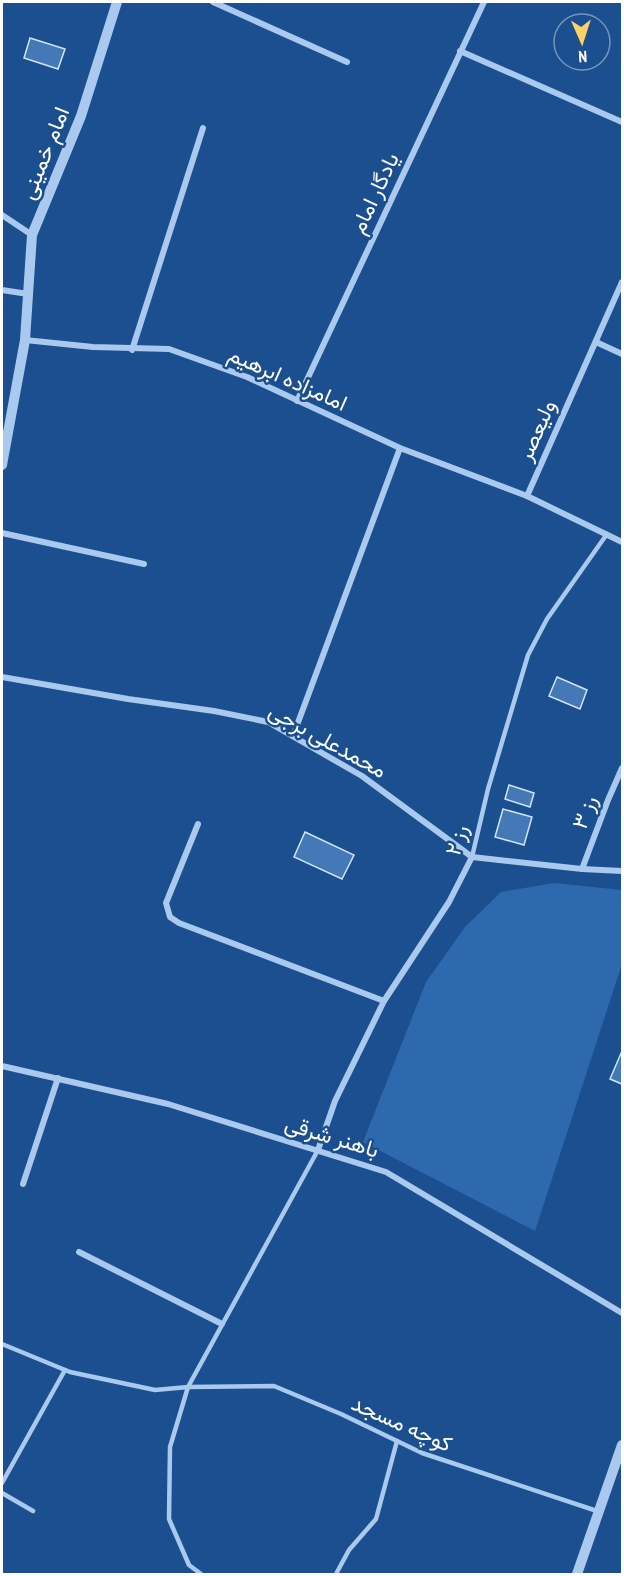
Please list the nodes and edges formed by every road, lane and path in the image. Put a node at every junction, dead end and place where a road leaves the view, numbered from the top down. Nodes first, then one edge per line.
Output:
1 (117, 2) edge
2 (213, 2) edge
3 (484, 2) edge
4 (460, 51) junction
5 (346, 62) dead end
6 (622, 122) edge
7 (203, 128) dead end
8 (2, 215) edge
9 (32, 235) junction
10 (622, 282) edge
11 (2, 290) edge
12 (28, 294) junction
13 (25, 339) junction
14 (596, 342) junction
15 (132, 350) junction
16 (622, 354) edge
17 (297, 401) junction
18 (400, 448) junction
19 (2, 465) edge
20 (527, 495) junction
21 (2, 532) edge
22 (607, 533) junction
23 (622, 542) edge
24 (144, 564) dead end
25 (2, 678) edge
26 (293, 736) junction
27 (622, 768) edge
28 (198, 824) dead end
29 (472, 857) junction
30 (582, 869) junction
31 (622, 871) edge
32 (384, 1001) junction
33 (2, 1066) edge
34 (58, 1078) junction
35 (318, 1150) junction
36 (23, 1184) dead end
37 (79, 1252) dead end
38 (622, 1313) edge
39 (222, 1324) junction
40 (2, 1344) edge
41 (65, 1370) junction
42 (188, 1387) junction
43 (397, 1441) junction
44 (622, 1445) edge
45 (2, 1484) edge
46 (2, 1493) edge
47 (33, 1511) dead end
48 (599, 1512) junction
49 (201, 1575) edge
50 (336, 1575) edge
51 (577, 1575) edge

1 - 9 street, امام خمینی
2 - 5 street
3 - 4 street, یادگار امام
4 - 6 street
4 - 17 street, یادگار امام
7 - 15 street
8 - 9 street
9 - 12 street, امام خمینی
10 - 14 street, ولیعصر
11 - 12 street
12 - 13 street, امام خمینی
13 - 15 street, امامزاده ابرهیم
13 - 19 street, امام خمینی
14 - 16 street
14 - 20 street, ولیعصر
15 - 17 street, امامزاده ابرهیم
17 - 18 street, امامزاده ابرهیم
18 - 20 street, امامزاده ابرهیم
18 - 26 street
20 - 22 street, ولیعصر
21 - 24 street
22 - 23 street, ولیعصر
22 - 29 lane, رز ۲
25 - 26 street, محمدعلی برجی
26 - 29 street, محمدعلی برجی
27 - 30 street, رز ۳
28 - 32 street
29 - 30 street
29 - 32 street, رز ۲
30 - 31 street
32 - 35 street, رز ۲
33 - 34 street, باهنر شرقی
34 - 35 street, باهنر شرقی
34 - 36 street
35 - 38 street, باهنر شرقی
35 - 39 lane
37 - 39 street
39 - 42 lane
40 - 41 lane, کوچه مسجد
41 - 42 lane, کوچه مسجد
41 - 45 lane
42 - 43 lane, کوچه مسجد
42 - 49 lane
43 - 48 lane, کوچه مسجد
43 - 50 lane
44 - 48 street
46 - 47 lane
48 - 51 street

